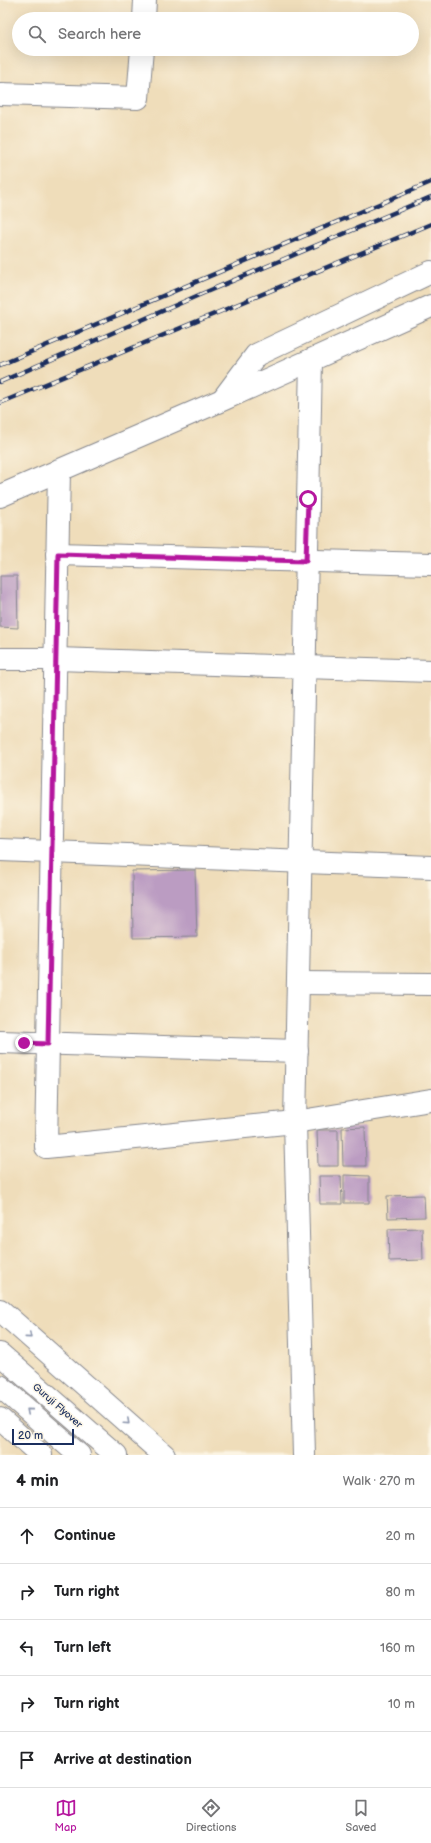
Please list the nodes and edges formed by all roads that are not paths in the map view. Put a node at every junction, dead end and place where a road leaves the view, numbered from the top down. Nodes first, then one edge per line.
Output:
1 (145, 0) edge
2 (144, 12) edge
3 (141, 56) edge
4 (0, 94) edge
5 (431, 272) edge
6 (431, 306) edge
7 (311, 360) junction
8 (222, 400) junction
9 (59, 470) junction
10 (0, 496) edge
11 (58, 554) junction
12 (306, 561) junction
13 (431, 564) edge
14 (0, 659) edge
15 (56, 659) junction
16 (304, 668) junction
17 (431, 671) edge
18 (0, 850) edge
19 (52, 851) junction
20 (301, 863) junction
21 (431, 868) edge
22 (298, 983) junction
23 (431, 984) edge
24 (0, 1042) edge
25 (48, 1044) junction
26 (297, 1051) junction
27 (431, 1100) edge
28 (296, 1122) junction
29 (0, 1310) edge
30 (0, 1354) edge
31 (0, 1386) edge
32 (3, 1428) edge
33 (40, 1455) edge
34 (79, 1455) edge
35 (116, 1455) edge
36 (164, 1455) edge
37 (304, 1455) edge

1 - 2 street
3 - 4 street
5 - 8 street
6 - 7 street
7 - 8 street
7 - 12 street
8 - 9 street
9 - 10 street
9 - 11 street
11 - 12 street
11 - 15 street
12 - 13 street
12 - 16 street
14 - 15 street
15 - 16 street
15 - 19 street
16 - 17 street
16 - 20 street
18 - 19 street
19 - 20 street
19 - 25 street
20 - 21 street
20 - 22 street
22 - 23 street
22 - 26 street
24 - 25 street
25 - 26 street
25 - 28 street
26 - 28 street
27 - 28 street
28 - 37 street
29 -> 36 street
30 - 35 street, Guruji Flyover
34 -> 31 street
32 - 33 street

